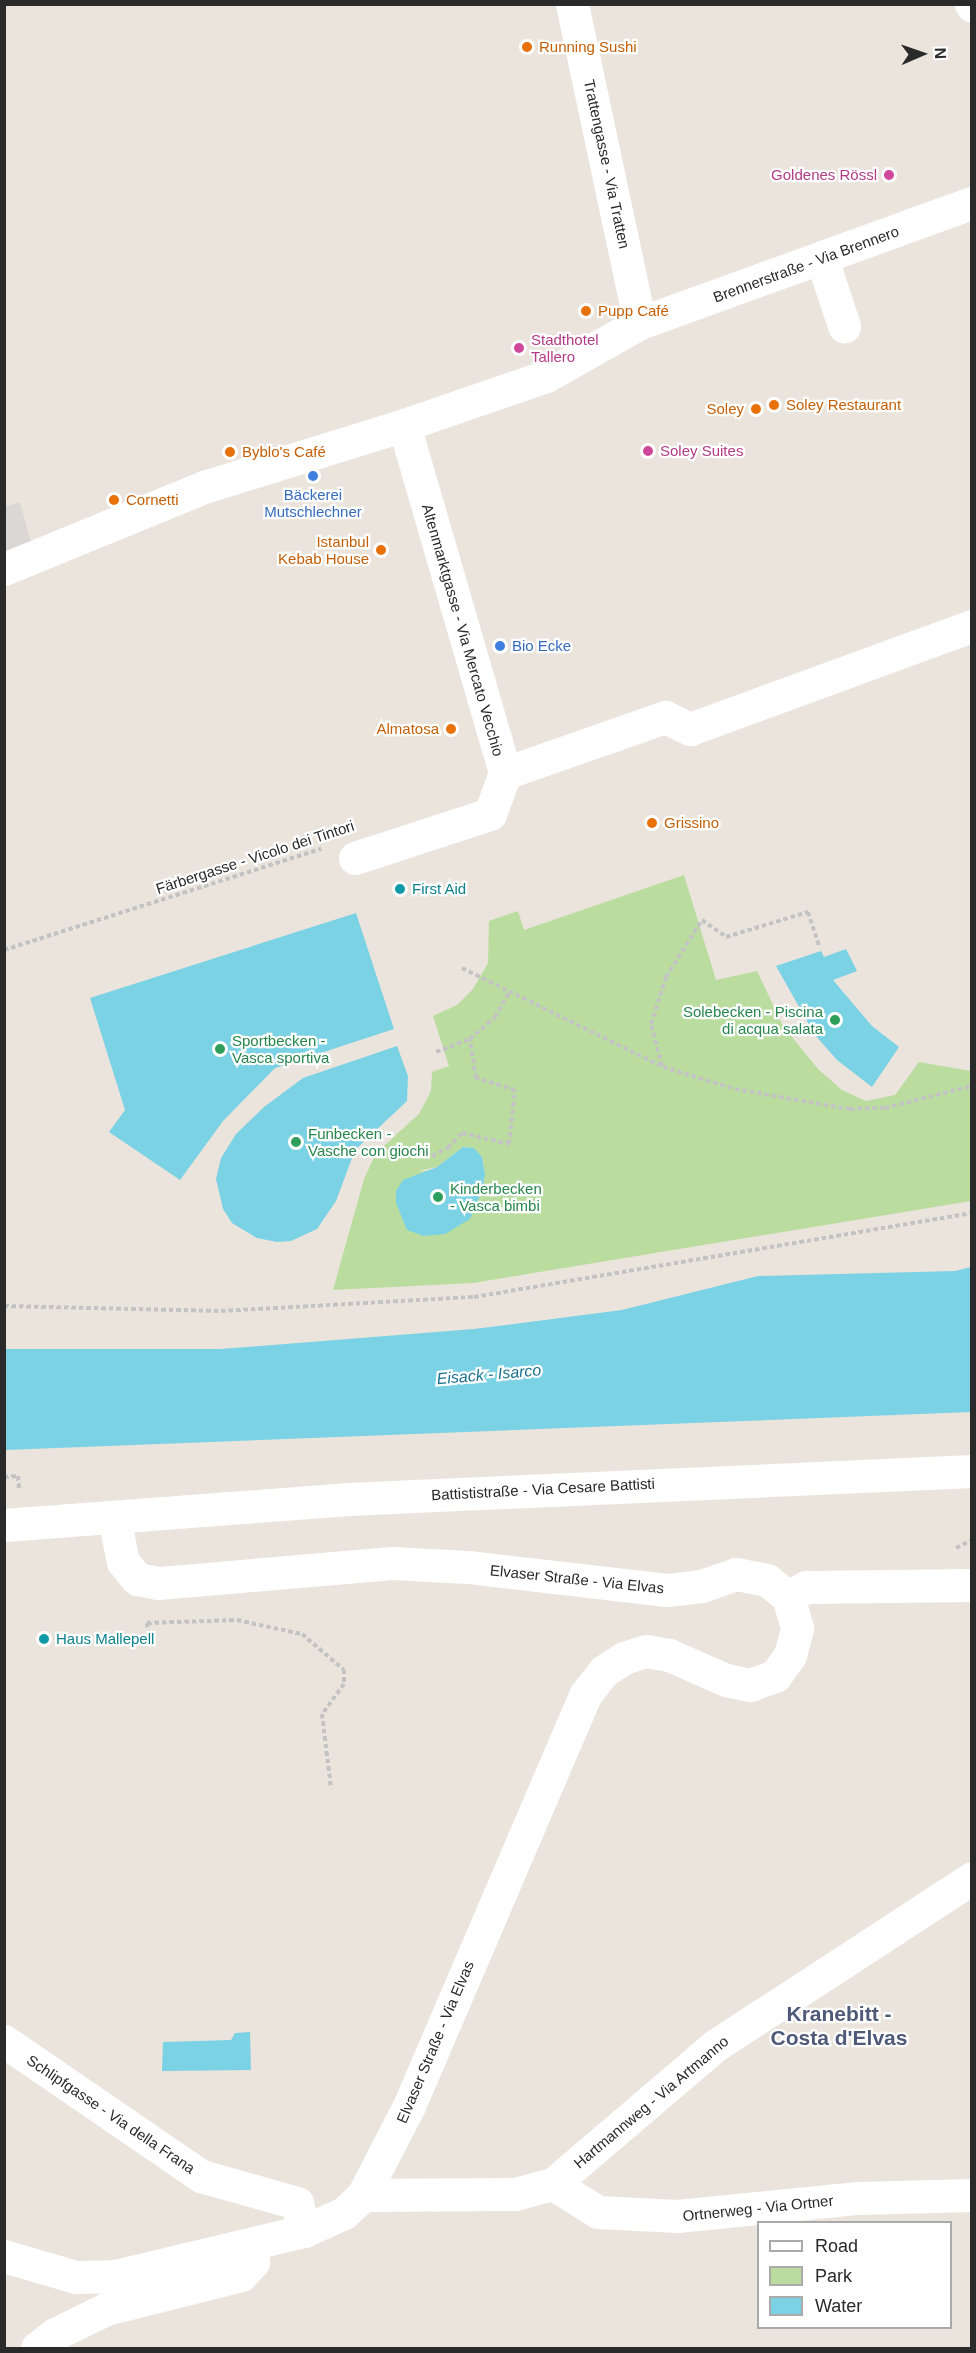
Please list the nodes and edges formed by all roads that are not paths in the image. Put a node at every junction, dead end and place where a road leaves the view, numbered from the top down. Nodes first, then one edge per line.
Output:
1 (572, 4) edge
2 (972, 203) edge
3 (822, 259) junction
4 (640, 323) junction
5 (844, 326) dead end
6 (404, 425) junction
7 (4, 569) edge
8 (972, 626) edge
9 (505, 773) junction
10 (355, 858) dead end
11 (972, 1471) edge
12 (114, 1517) junction
13 (4, 1525) edge
14 (972, 1586) edge
15 (788, 1597) junction
16 (972, 1878) edge
17 (4, 2041) edge
18 (553, 2184) junction
19 (363, 2195) junction
20 (972, 2195) edge
21 (304, 2230) junction
22 (250, 2245) junction
23 (4, 2256) edge
24 (37, 2349) edge

1 - 4 street, Trattengasse - Via Tratten
2 - 3 street, Brennerstraße - Via Brennero
3 - 4 street, Brennerstraße - Via Brennero
3 - 5 street
4 - 6 street
6 - 7 street
6 - 9 street, Altenmarktgasse - Via Mercato Vecchio
8 - 9 street, Altenmarktgasse - Via Mercato Vecchio
9 - 10 street
11 - 12 street, Battististraße - Via Cesare Battisti
12 - 13 street
12 - 15 street, Elvaser Straße - Via Elvas
14 - 15 street
15 - 19 street, Elvaser Straße - Via Elvas
16 - 18 street, Hartmannweg - Via Artmanno
17 - 21 street, Schlipfgasse - Via della Frana
18 - 19 street, Hartmannweg - Via Artmanno
18 - 20 street, Ortnerweg - Via Ortner
19 - 21 street, Elvaser Straße - Via Elvas
21 - 22 street, Elvaser Straße - Via Elvas
22 - 23 street, Elvaser Straße - Via Elvas
22 - 24 street

